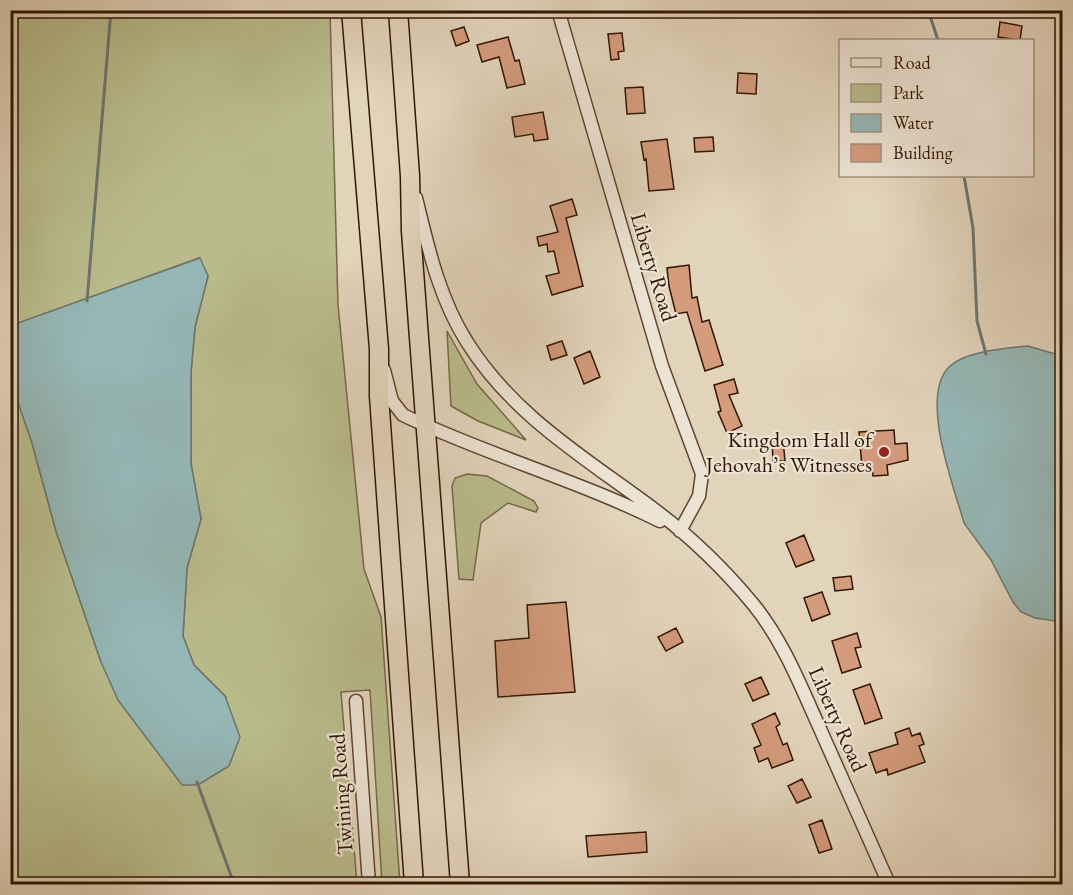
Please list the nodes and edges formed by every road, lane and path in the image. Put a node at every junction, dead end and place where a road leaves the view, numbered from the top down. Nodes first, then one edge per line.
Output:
1 (351, 10) edge
2 (398, 10) edge
3 (558, 10) edge
4 (410, 176) junction
5 (379, 349) junction
6 (427, 426) junction
7 (680, 531) junction
8 (356, 701) dead end
9 (369, 885) edge
10 (414, 885) edge
11 (460, 885) edge
12 (889, 885) edge

1 - 5 highway
2 - 4 highway
3 - 7 street, Liberty Road
4 - 6 highway
4 - 7 street, Liberty Road
5 - 6 street, Liberty Road
5 - 10 highway
6 - 7 street, Liberty Road
6 - 11 highway
7 - 12 street, Liberty Road
8 - 9 street, Twining Road

